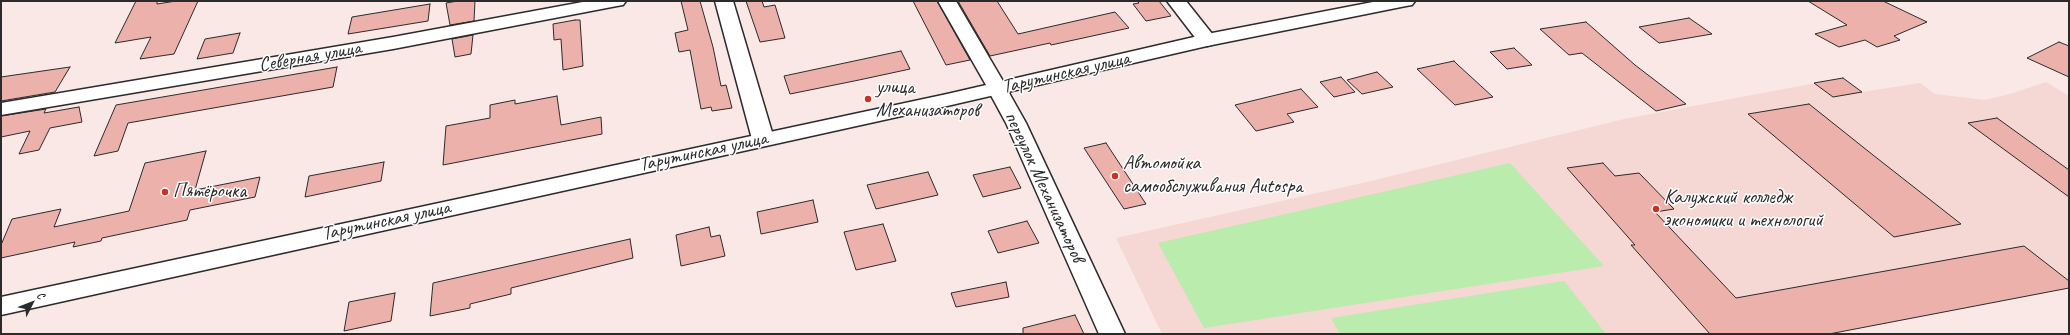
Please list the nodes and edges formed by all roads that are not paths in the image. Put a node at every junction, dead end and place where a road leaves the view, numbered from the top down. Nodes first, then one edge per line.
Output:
1 (617, 1) edge
2 (724, 1) edge
3 (947, 1) edge
4 (1176, 1) edge
5 (1406, 1) edge
6 (1207, 40) junction
7 (997, 88) junction
8 (1, 109) edge
9 (763, 139) junction
10 (1, 306) edge
11 (1112, 334) edge

1 - 8 street, Северная улица
2 - 9 street
3 - 7 street, переулок Механизаторов
4 - 6 street
5 - 6 street, Тарутинская улица
6 - 7 street, Тарутинская улица
7 - 9 street, Тарутинская улица
7 - 11 street, переулок Механизаторов
9 - 10 street, Тарутинская улица

